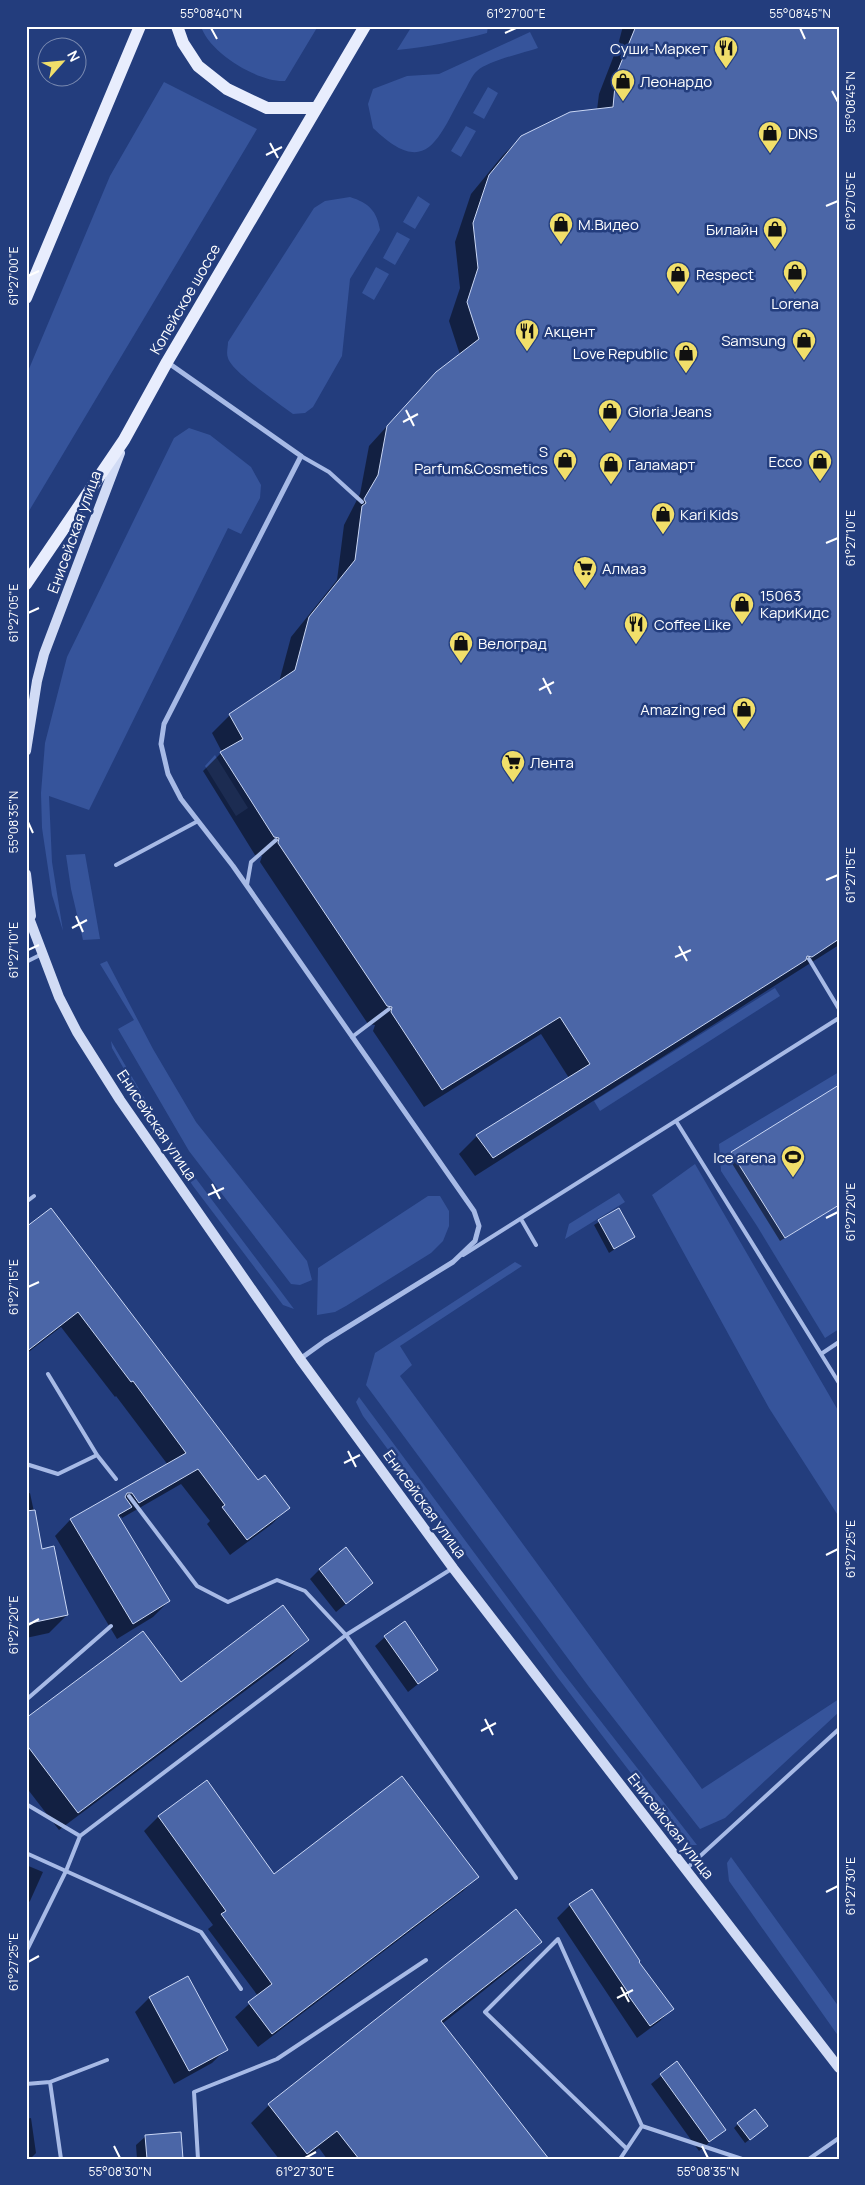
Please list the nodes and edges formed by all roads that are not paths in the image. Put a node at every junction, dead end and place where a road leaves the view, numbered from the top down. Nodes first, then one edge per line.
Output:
1 (140, 26) edge
2 (177, 26) edge
3 (365, 26) edge
4 (316, 108) junction
5 (26, 298) edge
6 (167, 362) junction
7 (124, 440) junction
8 (301, 456) junction
9 (362, 502) dead end
10 (26, 584) edge
11 (26, 751) edge
12 (198, 821) junction
13 (276, 840) dead end
14 (116, 865) dead end
15 (26, 874) edge
16 (247, 885) junction
17 (26, 910) edge
18 (32, 930) junction
19 (42, 954) junction
20 (809, 959) dead end
21 (26, 962) edge
22 (388, 1009) dead end
23 (839, 1009) edge
24 (839, 1018) edge
25 (352, 1037) junction
26 (676, 1121) junction
27 (34, 1196) dead end
28 (26, 1202) edge
29 (520, 1219) junction
30 (536, 1245) dead end
31 (452, 1262) junction
32 (839, 1342) edge
33 (821, 1354) junction
34 (300, 1360) junction
35 (48, 1374) dead end
36 (839, 1383) edge
37 (97, 1455) junction
38 (26, 1464) edge
39 (116, 1479) dead end
40 (129, 1496) dead end
41 (453, 1568) junction
42 (111, 1626) dead end
43 (346, 1635) junction
44 (26, 1700) edge
45 (839, 1729) edge
46 (26, 1804) edge
47 (80, 1836) junction
48 (26, 1854) edge
49 (686, 1869) junction
50 (66, 1871) junction
51 (516, 1878) dead end
52 (26, 1952) edge
53 (426, 1960) dead end
54 (241, 1989) dead end
55 (107, 2060) dead end
56 (839, 2068) edge
57 (50, 2082) junction
58 (26, 2084) edge
59 (642, 2126) junction
60 (839, 2138) edge
61 (626, 2148) junction
62 (61, 2159) edge
63 (198, 2159) edge
64 (620, 2159) edge
65 (742, 2159) edge
66 (808, 2159) edge

1 - 5 main road
2 - 4 main road
3 - 4 main road, Копейское шоссе
4 - 6 main road, Копейское шоссе
6 - 7 main road, Копейское шоссе
6 - 8 street
7 - 10 main road, Копейское шоссе
7 - 11 street, Енисейская улица
8 - 9 lane
8 - 12 street
12 - 14 lane
12 - 16 street
13 - 16 lane
15 - 18 street, Енисейская улица
16 - 25 street
17 - 18 street, Енисейская улица
18 - 19 street, Енисейская улица
19 - 21 lane
19 - 34 street, Енисейская улица
20 - 23 lane
22 - 25 lane
24 - 26 lane
25 - 31 street
26 - 29 lane
26 - 33 lane
27 - 28 lane
29 - 30 lane
29 - 31 lane
31 - 34 street
32 - 33 lane
33 - 36 lane
34 - 41 street, Енисейская улица
35 - 37 lane
37 - 38 lane
37 - 39 lane
40 - 43 lane
41 - 43 lane
41 - 49 street, Енисейская улица
42 - 44 lane
43 - 47 lane
43 - 51 lane
45 - 49 lane
46 - 47 lane
47 - 50 lane
48 - 50 lane
49 - 56 street, Енисейская улица
50 - 52 lane
50 - 54 lane
53 - 63 lane
55 - 57 lane
57 - 58 lane
57 - 62 lane
59 - 61 lane
59 - 61 lane
59 - 65 lane
60 - 66 lane
61 - 64 lane

